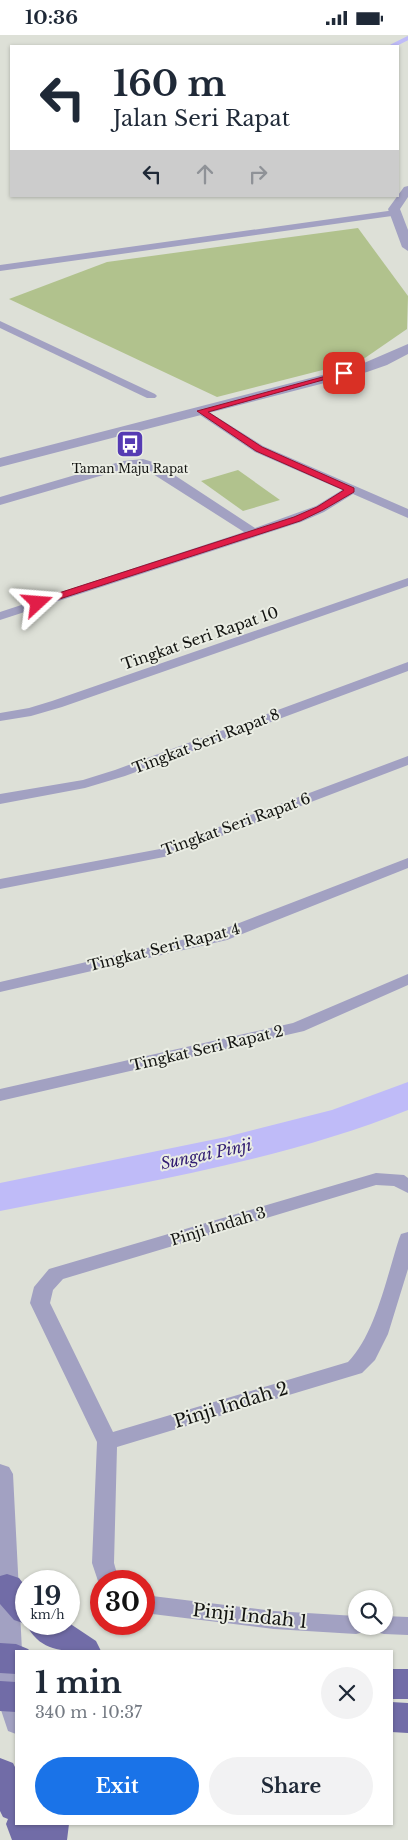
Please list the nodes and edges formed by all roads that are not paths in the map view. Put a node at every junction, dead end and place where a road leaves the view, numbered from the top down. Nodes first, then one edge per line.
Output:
1 (408, 190) edge
2 (395, 213) junction
3 (408, 247) edge
4 (0, 268) edge
5 (0, 323) edge
6 (408, 348) edge
7 (151, 396) dead end
8 (201, 411) junction
9 (0, 463) edge
10 (351, 490) junction
11 (0, 501) edge
12 (408, 514) edge
13 (252, 532) junction
14 (408, 582) edge
15 (0, 616) edge
16 (408, 666) edge
17 (0, 717) edge
18 (408, 760) edge
19 (0, 799) edge
20 (408, 863) edge
21 (0, 884) edge
22 (408, 979) edge
23 (0, 987) edge
24 (0, 1095) edge
25 (403, 1184) edge
26 (408, 1239) edge
27 (355, 1368) joint
28 (107, 1442) junction
29 (0, 1474) edge
30 (105, 1570) edge
31 (15, 1591) edge
32 (155, 1605) edge
33 (15, 1610) edge
34 (348, 1625) edge
35 (393, 1625) edge
36 (408, 1626) edge
37 (60, 1635) edge
38 (82, 1650) edge
39 (8, 1684) edge
40 (393, 1684) edge
41 (408, 1684) edge
42 (393, 1717) edge
43 (408, 1718) edge
44 (0, 1773) edge
45 (15, 1803) edge
46 (24, 1825) edge
47 (35, 1825) edge
48 (50, 1825) edge
49 (31, 1840) edge
50 (38, 1840) edge
51 (48, 1840) edge

1 - 2 street
2 - 3 street
2 - 4 street
5 - 7 street
6 - 8 street
8 - 9 street
8 - 10 street
10 - 12 street
10 - 13 street
11 - 13 street
13 - 15 street
14 - 17 street, Tingkat Seri Rapat 10
16 - 19 street, Tingkat Seri Rapat 8
18 - 21 street, Tingkat Seri Rapat 6
20 - 23 street, Tingkat Seri Rapat 4
22 - 24 street, Tingkat Seri Rapat 2
25 - 28 street, Pinji Indah 3
26 - 27 street
27 - 28 street, Pinji Indah 2
28 - 30 street
29 - 31 street
32 - 34 street, Pinji Indah 1
33 - 39 street
35 - 36 street
37 - 38 main road
40 - 41 main road
42 - 43 main road
44 - 45 main road
46 - 49 main road
47 - 50 street
48 - 51 main road

